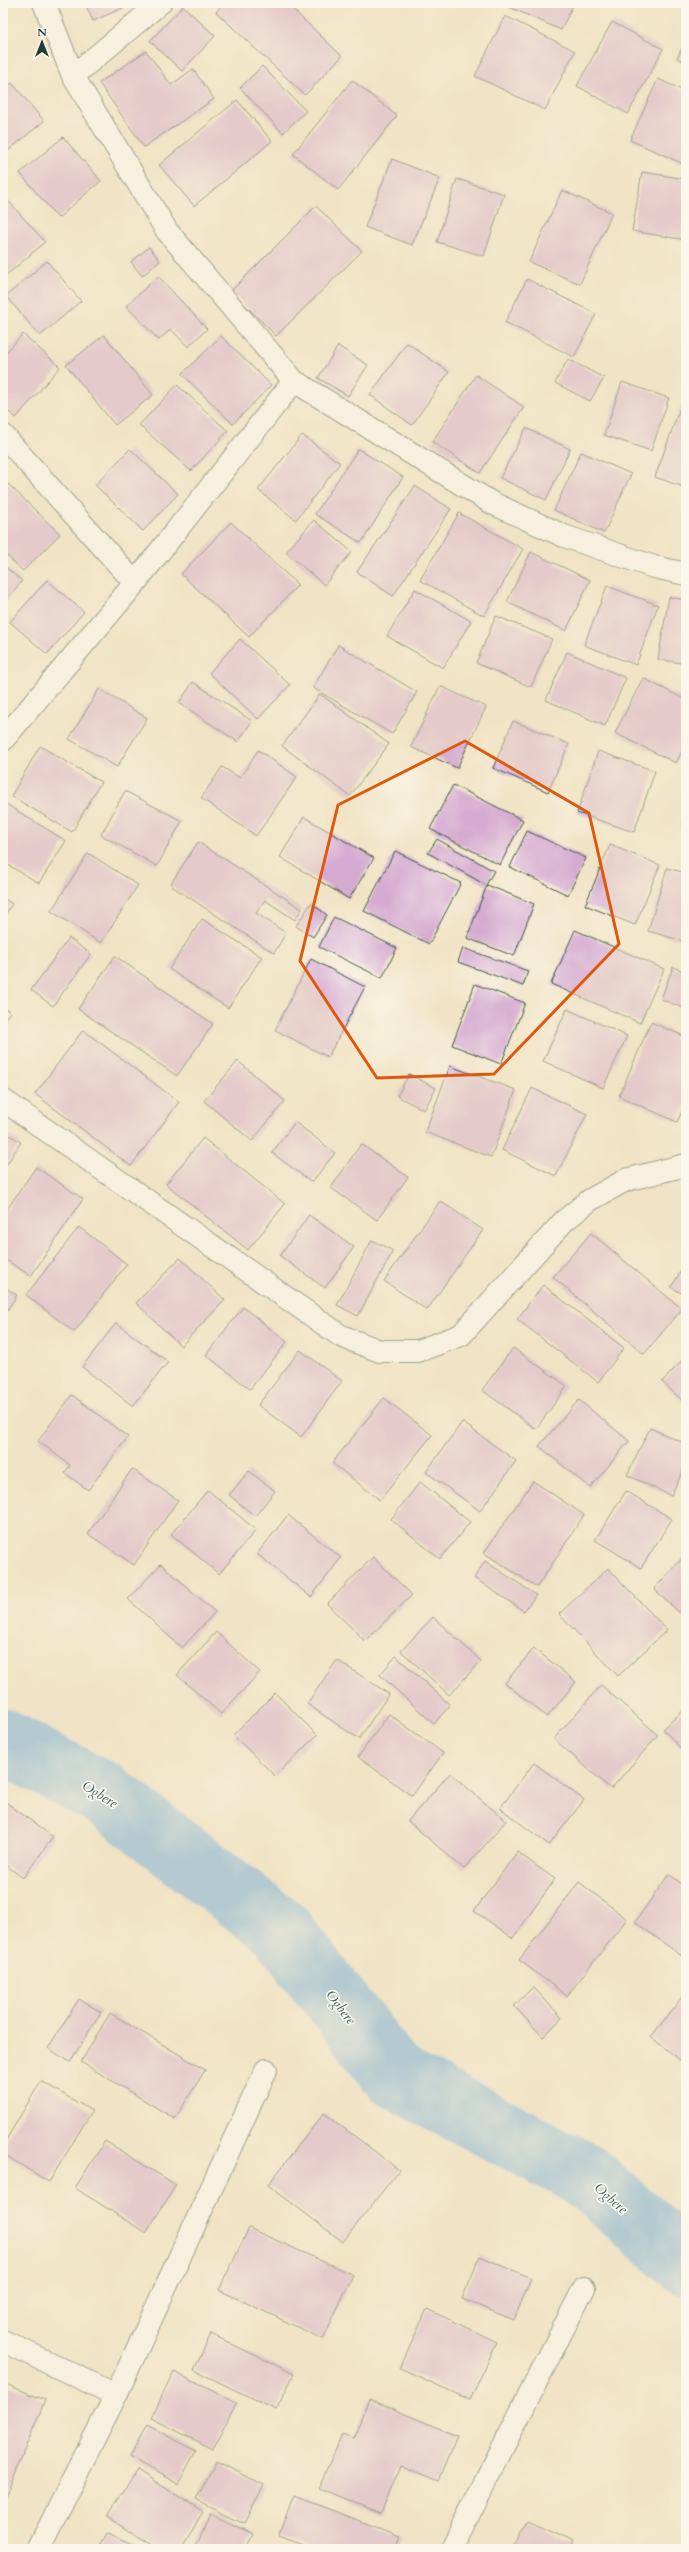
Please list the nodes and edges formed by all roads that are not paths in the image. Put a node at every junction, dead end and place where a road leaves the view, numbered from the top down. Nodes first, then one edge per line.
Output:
1 (44, 3) edge
2 (160, 3) edge
3 (74, 76) junction
4 (294, 380) junction
5 (3, 435) edge
6 (686, 574) edge
7 (135, 583) junction
8 (3, 740) edge
9 (3, 1100) edge
10 (686, 1165) edge
11 (266, 2070) dead end
12 (584, 2288) dead end
13 (3, 2341) edge
14 (116, 2395) junction
15 (38, 2549) edge
16 (451, 2549) edge

1 - 3 street
2 - 3 street
3 - 4 street
4 - 6 street
4 - 7 street
5 - 7 street
7 - 8 street
9 - 10 street
11 - 14 street
12 - 16 street
13 - 14 street
14 - 15 street

